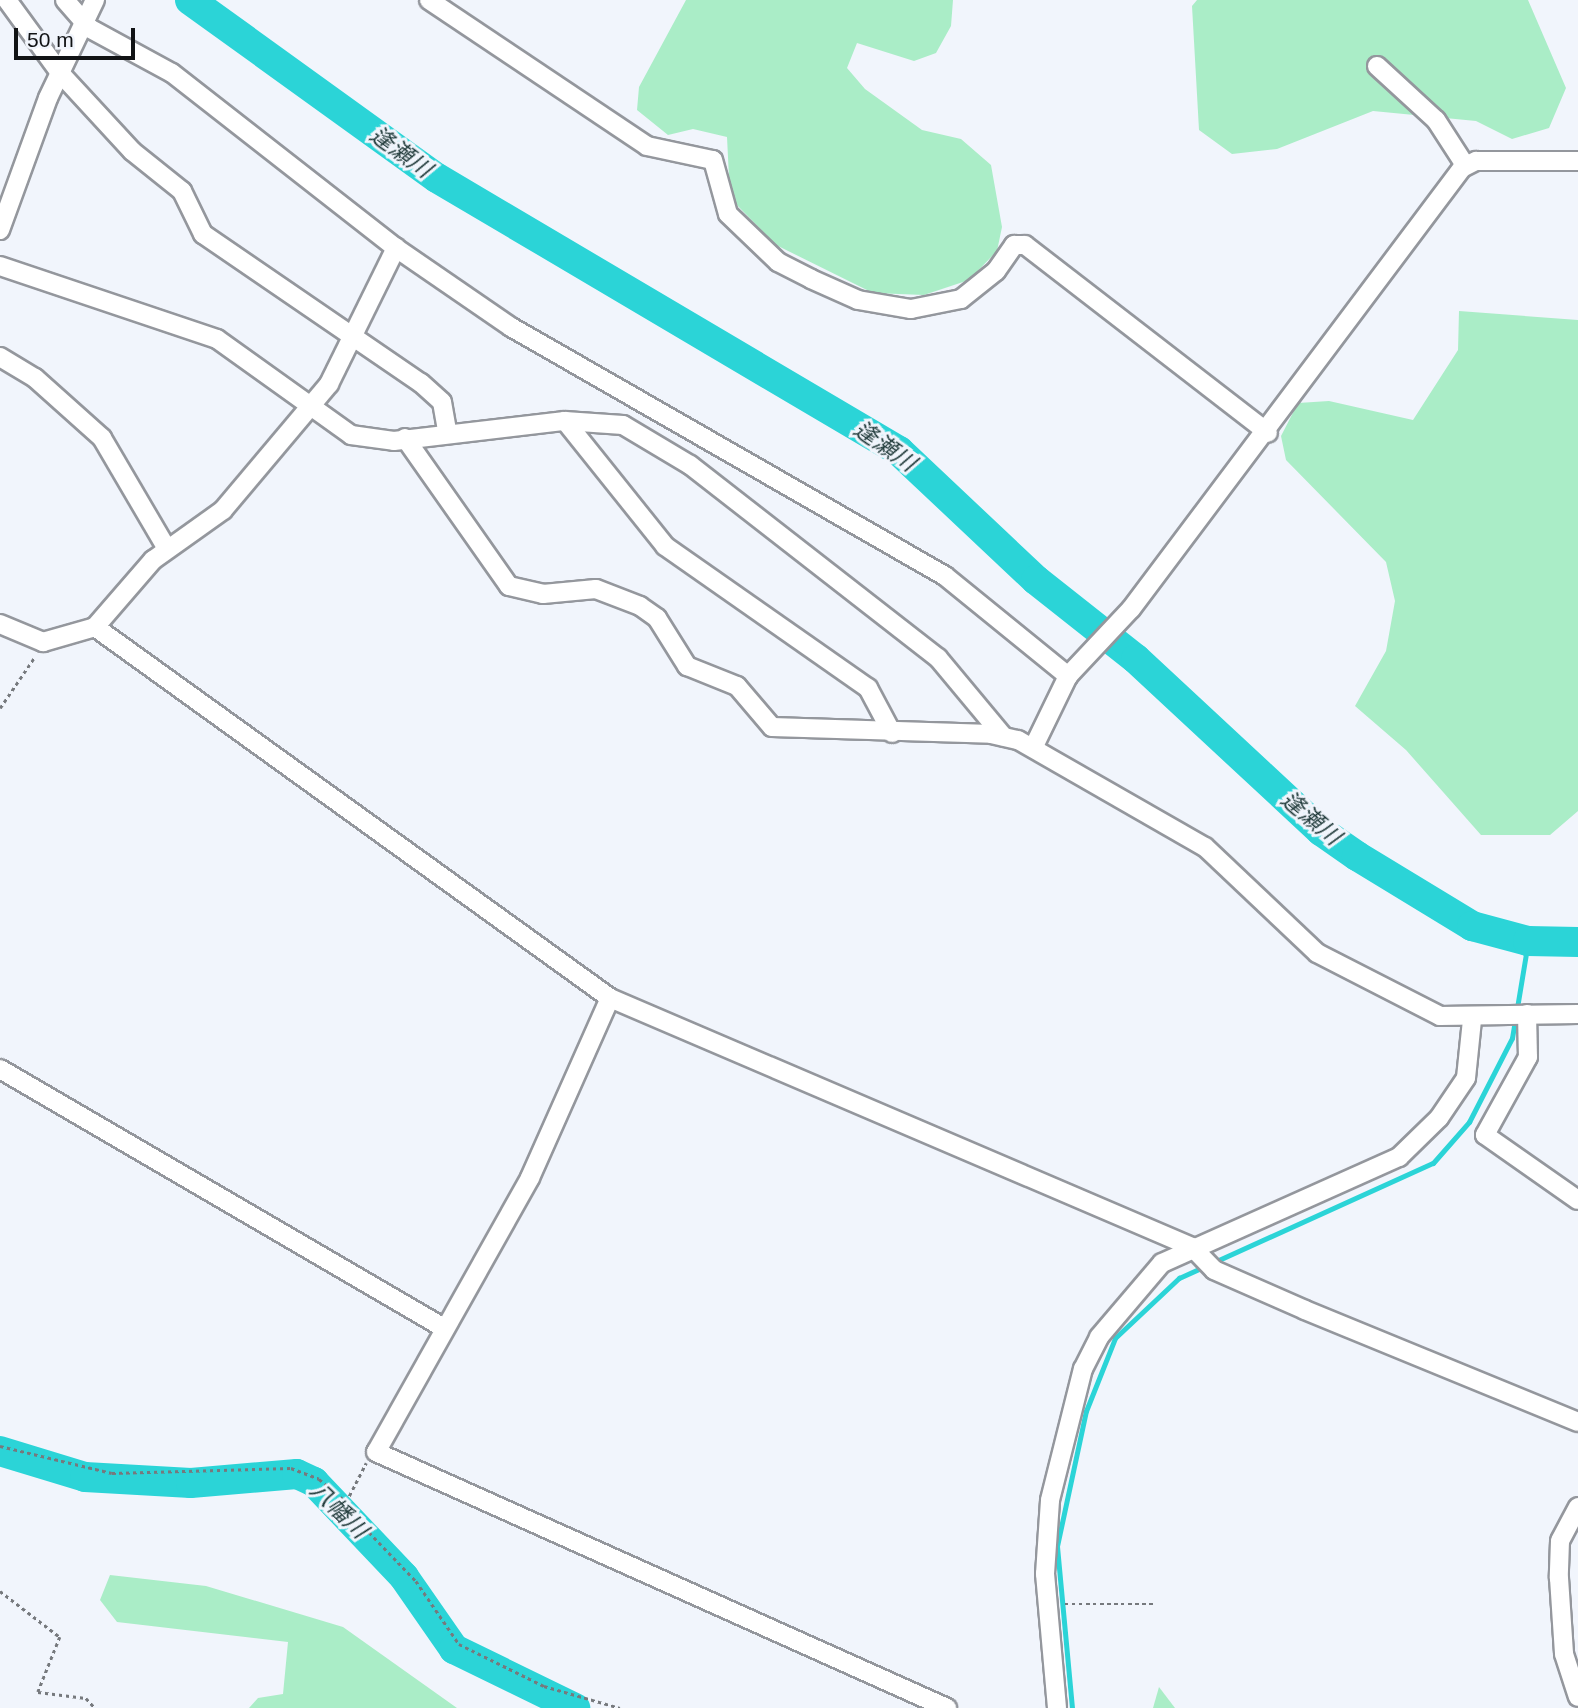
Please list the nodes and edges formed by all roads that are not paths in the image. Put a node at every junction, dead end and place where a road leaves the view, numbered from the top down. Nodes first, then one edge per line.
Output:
1 (7, 0) edge
2 (65, 0) edge
3 (95, 0) edge
4 (429, 0) edge
5 (83, 22) junction
6 (1377, 65) dead end
7 (61, 74) junction
8 (1578, 161) edge
9 (1465, 165) junction
10 (0, 230) edge
11 (396, 248) junction
12 (0, 266) edge
13 (353, 338) junction
14 (0, 357) edge
15 (306, 406) junction
16 (681, 420) junction
17 (565, 421) junction
18 (447, 431) junction
19 (1268, 432) junction
20 (405, 438) junction
21 (667, 450) junction
22 (166, 547) junction
23 (0, 624) edge
24 (95, 627) junction
25 (1073, 671) junction
26 (892, 733) junction
27 (1003, 736) junction
28 (1032, 748) junction
29 (610, 998) junction
30 (1524, 1014) junction
31 (1578, 1014) edge
32 (1472, 1020) junction
33 (0, 1069) edge
34 (1578, 1199) edge
35 (1202, 1258) junction
36 (444, 1328) junction
37 (1578, 1422) edge
38 (1578, 1507) edge
39 (1578, 1696) edge
40 (947, 1708) edge
41 (1057, 1708) edge

1 - 7 street
2 - 5 street
3 - 5 street
4 - 19 street
5 - 7 street
5 - 11 street
6 - 9 street
7 - 10 street
7 - 13 street
8 - 9 street
9 - 19 street
11 - 13 street
11 - 16 street
12 - 15 street
13 - 15 street
13 - 18 street
14 - 22 street
15 - 20 street
15 - 22 street
16 - 21 street
16 - 25 street
17 - 18 street
17 - 21 street
17 - 26 street
18 - 20 street
19 - 25 street
20 - 26 street
21 - 27 street
22 - 24 street
23 - 24 street
24 - 29 street
25 - 28 street
26 - 27 street
27 - 28 street
28 - 32 street
29 - 35 street
29 - 36 street
30 - 31 street
30 - 32 street
30 - 34 street
32 - 35 street
33 - 36 street
35 - 37 street
35 - 41 street
36 - 40 street
38 - 39 street

